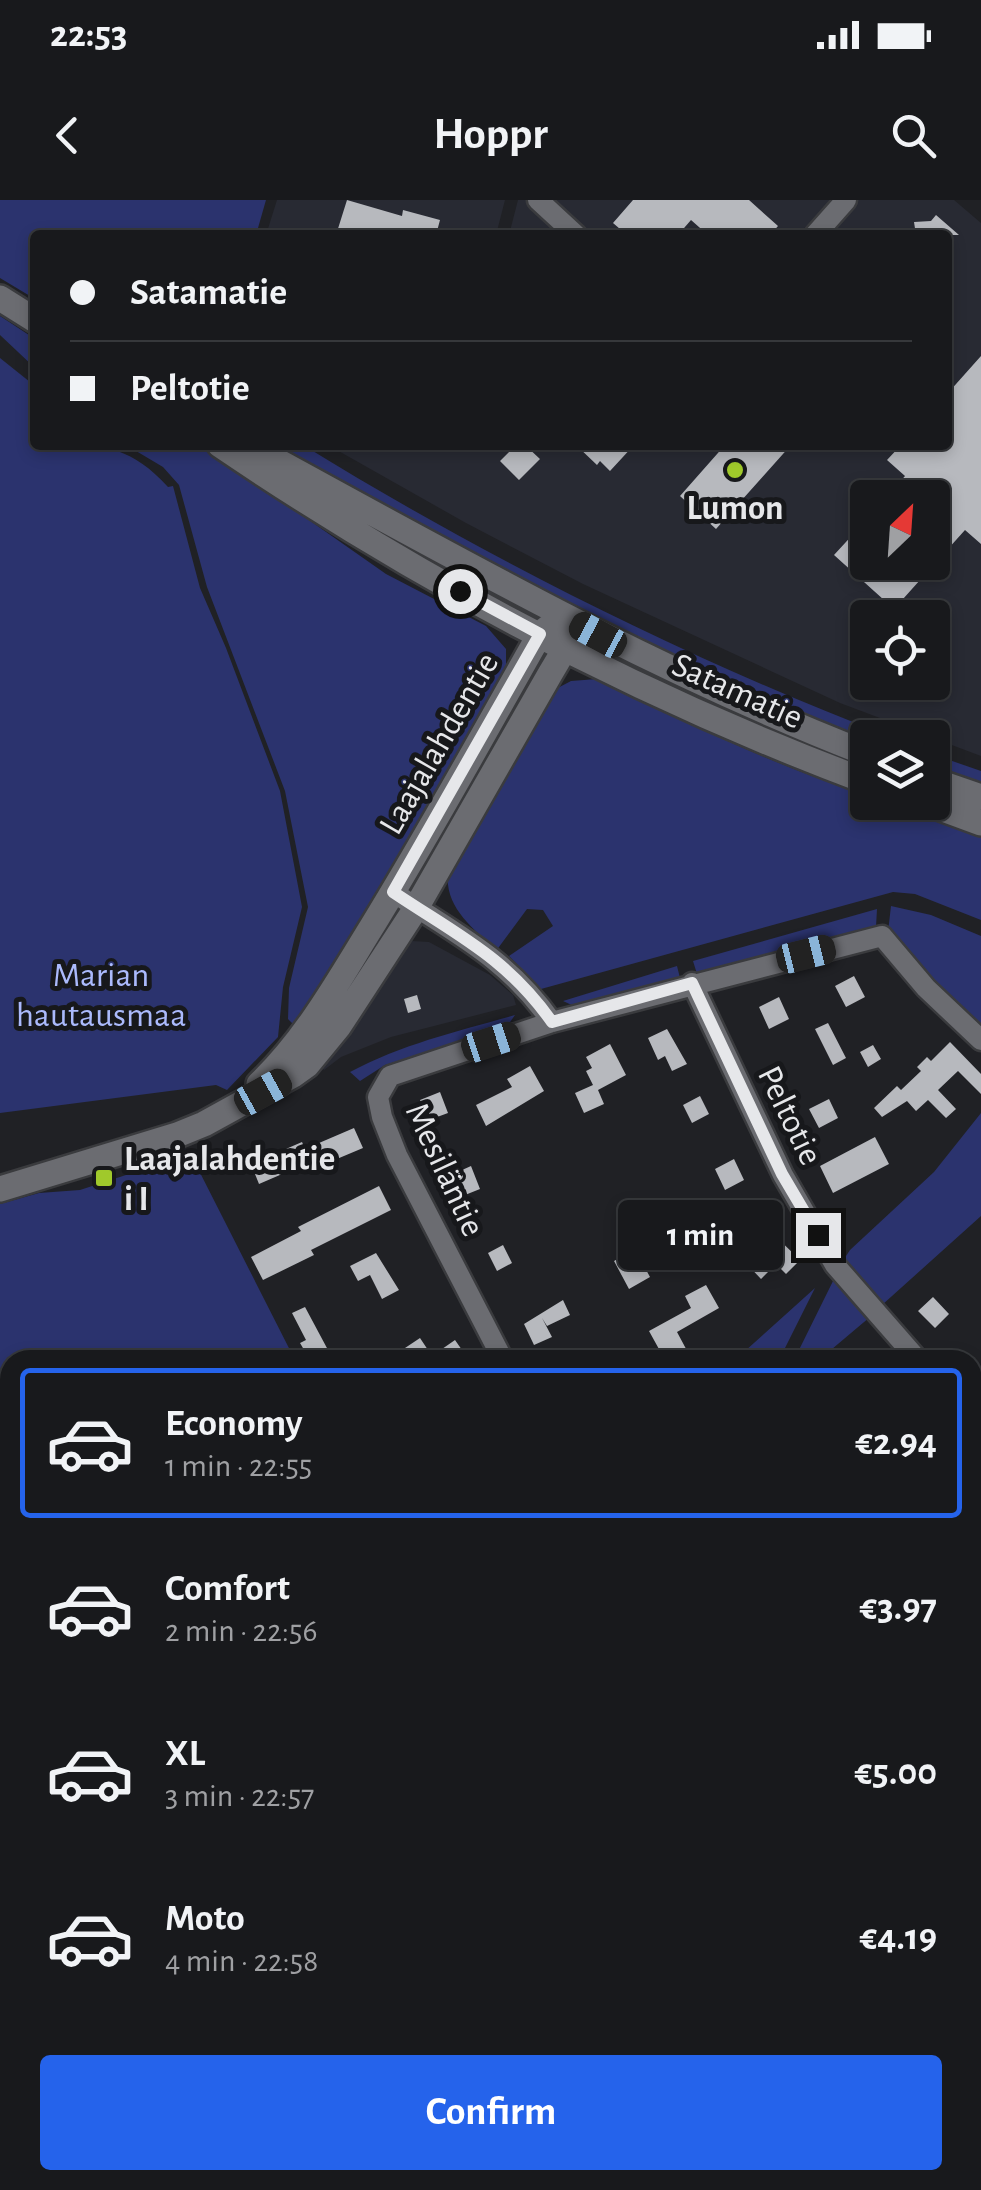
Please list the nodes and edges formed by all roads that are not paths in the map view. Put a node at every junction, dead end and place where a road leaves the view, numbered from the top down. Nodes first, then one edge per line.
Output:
1 (538, 200) edge
2 (846, 200) edge
3 (571, 230) edge
4 (819, 230) edge
5 (0, 298) edge
6 (30, 317) edge
7 (227, 450) edge
8 (257, 450) edge
9 (562, 617) junction
10 (540, 634) junction
11 (566, 647) junction
12 (850, 746) edge
13 (850, 775) edge
14 (950, 786) edge
15 (981, 797) edge
16 (950, 812) edge
17 (981, 823) edge
18 (393, 892) junction
19 (416, 908) junction
20 (692, 983) junction
21 (552, 1022) junction
22 (981, 1040) edge
23 (233, 1108) junction
24 (0, 1188) edge
25 (498, 1350) edge
26 (909, 1350) edge

1 - 3 street
2 - 4 street
5 - 6 main road
7 - 10 main road, Satamatie
8 - 9 main road, Satamatie
9 - 10 main road, Laajalahdentie
9 - 11 main road
9 - 12 main road, Satamatie
10 - 11 main road, Satamatie
10 - 18 main road, Laajalahdentie
11 - 13 main road, Satamatie
11 - 19 main road, Laajalahdentie
14 - 15 main road
16 - 17 main road
18 - 19 street
18 - 23 main road, Laajalahdentie
19 - 21 street
19 - 23 main road, Laajalahdentie
20 - 21 street, Mesiläntie
20 - 22 street, Mesiläntie
20 - 26 street, Peltotie
21 - 25 street, Mesiläntie
23 - 24 main road, Laajalahdentie

